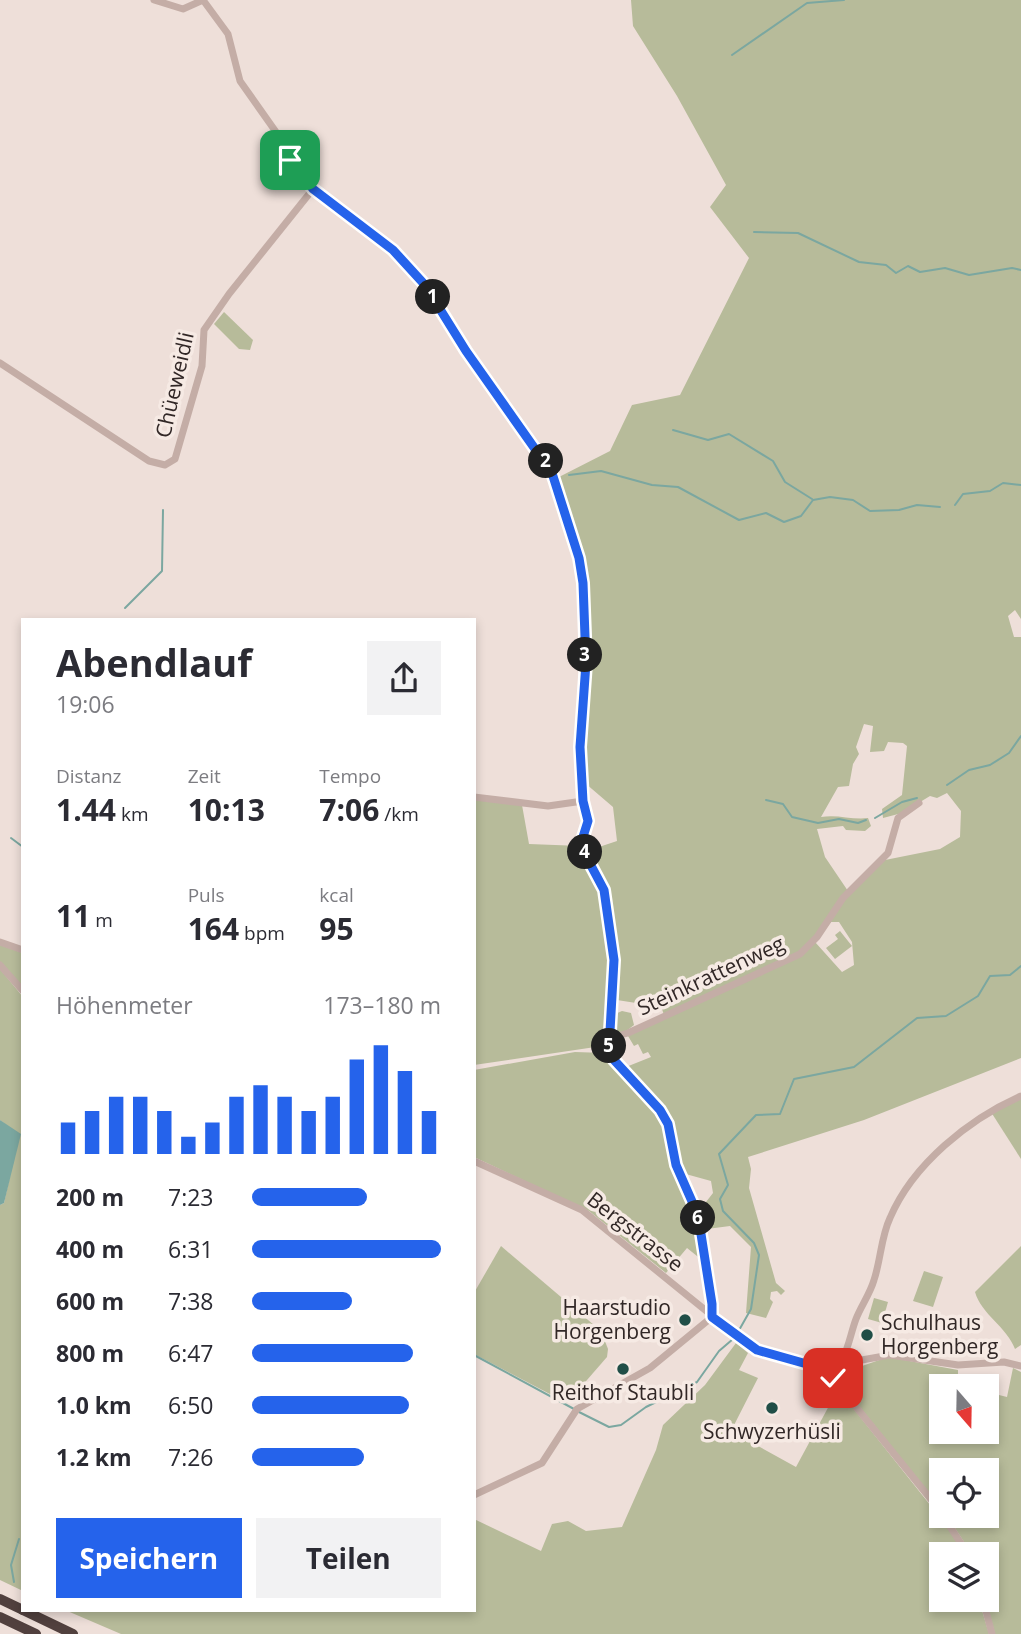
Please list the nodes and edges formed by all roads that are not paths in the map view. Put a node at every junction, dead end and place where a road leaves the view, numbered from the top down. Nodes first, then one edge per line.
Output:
1 (154, 0) edge
2 (203, 0) edge
3 (313, 189) junction
4 (0, 363) edge
5 (476, 796) edge
6 (583, 801) junction
7 (919, 803) dead end
8 (0, 942) edge
9 (21, 949) edge
10 (0, 965) edge
11 (21, 989) edge
12 (610, 1038) junction
13 (1021, 1096) edge
14 (476, 1162) edge
15 (712, 1317) junction
16 (842, 1360) junction
17 (1021, 1366) edge
18 (826, 1370) junction
19 (476, 1494) edge
20 (929, 1498) edge
21 (0, 1599) edge
22 (21, 1609) edge
23 (27, 1612) edge
24 (986, 1612) edge
25 (0, 1617) edge
26 (36, 1634) edge
27 (74, 1634) edge
28 (992, 1634) edge

1 - 2 street
2 - 3 street
3 - 4 street, Chüeweidli
3 - 6 street
5 - 6 street
6 - 12 street
7 - 12 street, Steinkrattenweg
8 - 9 street
10 - 11 street
12 - 15 street
13 - 16 street
14 - 15 street, Bergstrasse
15 - 18 street, Bergstrasse
15 - 19 street
16 - 17 street
16 - 18 street
18 - 20 street
21 - 22 highway
23 - 27 highway
24 - 28 street
25 - 26 highway

